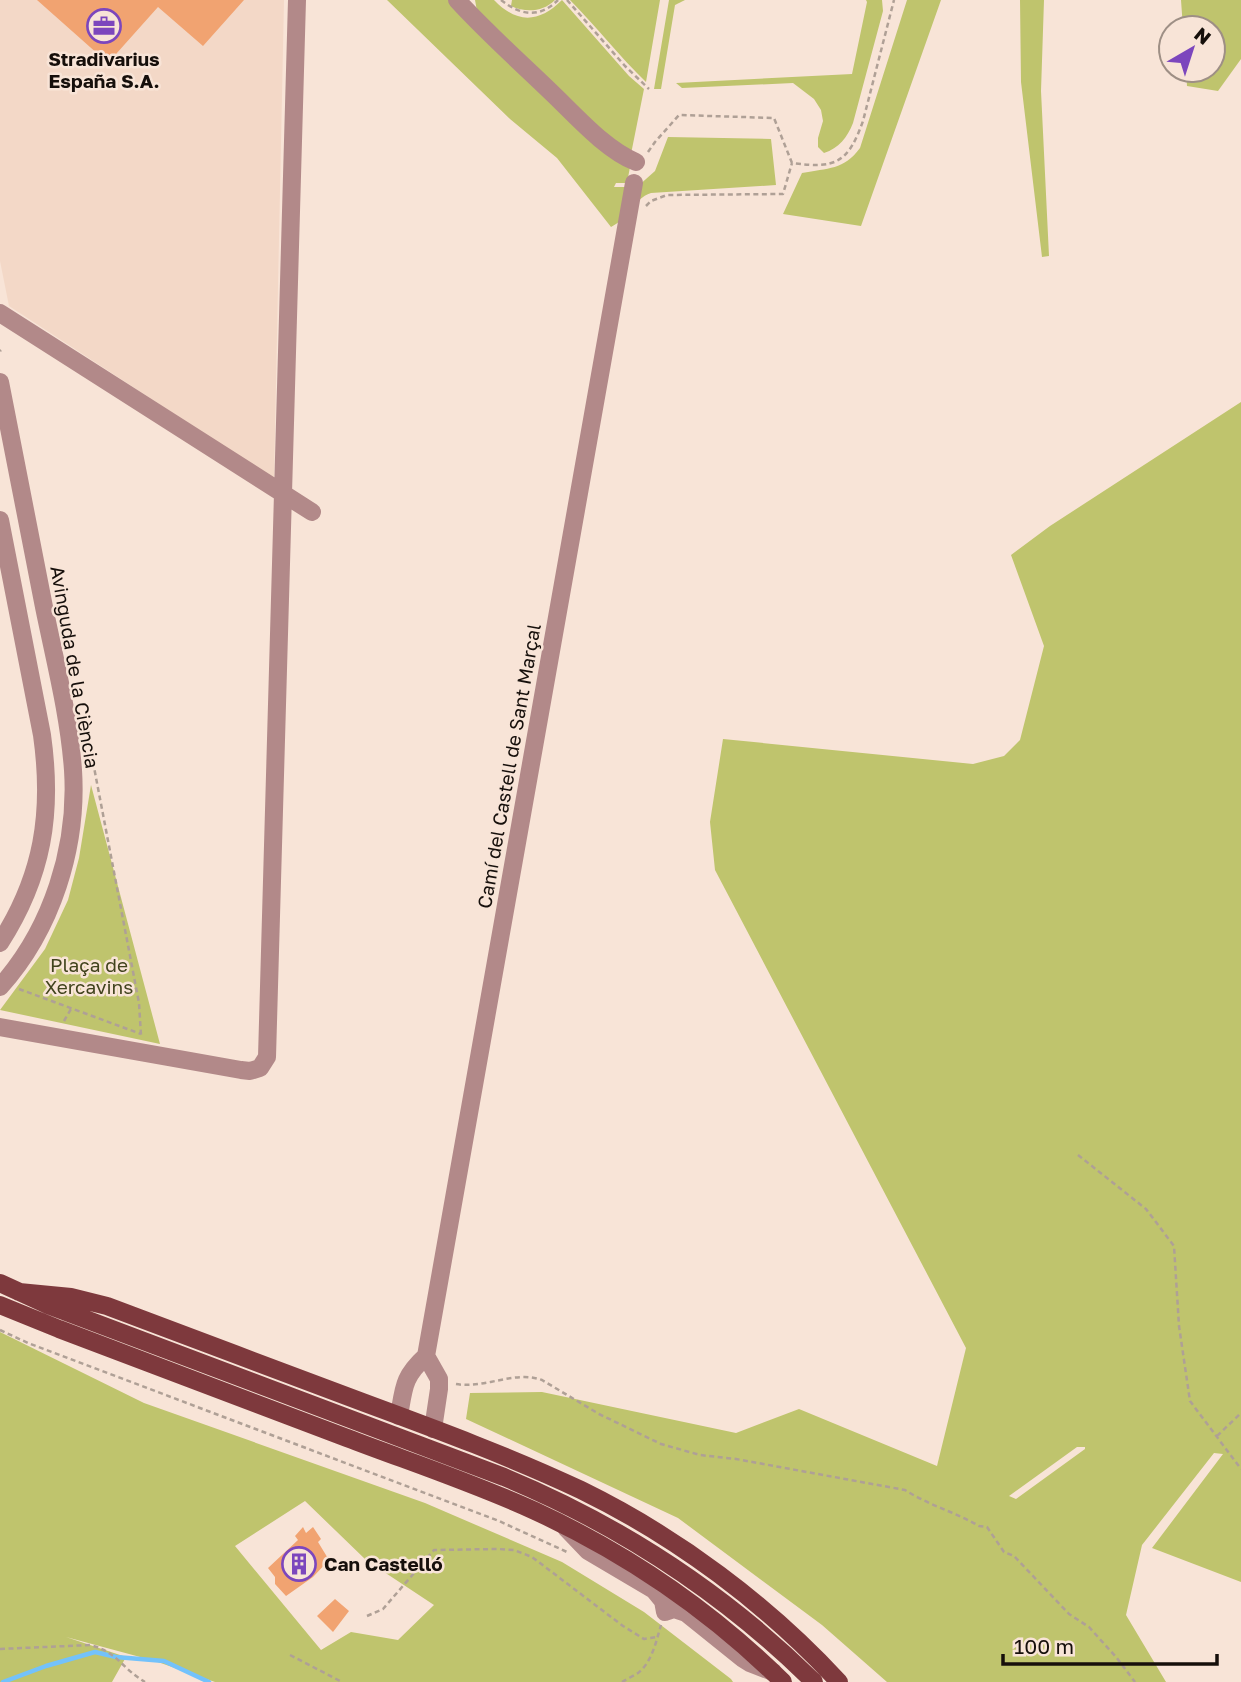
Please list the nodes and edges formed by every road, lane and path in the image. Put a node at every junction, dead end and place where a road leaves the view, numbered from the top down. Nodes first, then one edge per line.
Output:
1 (297, 0) edge
2 (457, 0) edge
3 (558, 0) edge
4 (566, 0) edge
5 (894, 0) edge
6 (504, 1) edge
7 (649, 89) dead end
8 (642, 157) joint
9 (792, 163) junction
10 (634, 183) dead end
11 (627, 221) junction
12 (0, 313) edge
13 (0, 382) edge
14 (284, 494) junction
15 (312, 512) dead end
16 (0, 520) edge
17 (93, 762) dead end
18 (0, 943) edge
19 (0, 987) edge
20 (19, 989) dead end
21 (71, 1009) junction
22 (0, 1027) edge
23 (59, 1031) dead end
24 (1078, 1155) dead end
25 (0, 1283) edge
26 (19, 1292) junction
27 (0, 1305) edge
28 (0, 1330) edge
29 (426, 1356) junction
30 (439, 1379) junction
31 (1241, 1413) edge
32 (400, 1416) junction
33 (433, 1429) junction
34 (1217, 1436) junction
35 (1241, 1469) edge
36 (566, 1552) dead end
37 (368, 1616) dead end
38 (0, 1649) edge
39 (290, 1655) dead end
40 (778, 1677) edge
41 (813, 1681) edge
42 (145, 1682) edge
43 (342, 1682) edge
44 (622, 1682) edge
45 (839, 1682) edge
46 (1135, 1682) edge

1 - 14 street
2 - 8 street
3 - 6 path
4 - 7 path
5 - 9 path
8 - 9 path
9 - 11 path
10 - 11 street, Camí del Castell de Sant Marçal
11 - 29 street, Camí del Castell de Sant Marçal
12 - 14 street
13 - 19 street, Avinguda de la Ciència
14 - 15 street
14 - 22 street
16 - 18 street
17 - 21 path
20 - 21 path
21 - 23 path
24 - 34 path
25 - 26 main road
26 - 32 main road
26 - 41 main road
27 - 40 main road
28 - 36 path
29 - 30 street
29 - 32 street, Camí del Castell de Sant Marçal
30 - 33 street
30 - 46 path
31 - 34 path
32 - 33 main road
33 - 45 main road
34 - 35 path
37 - 44 path
38 - 42 path
39 - 43 path

